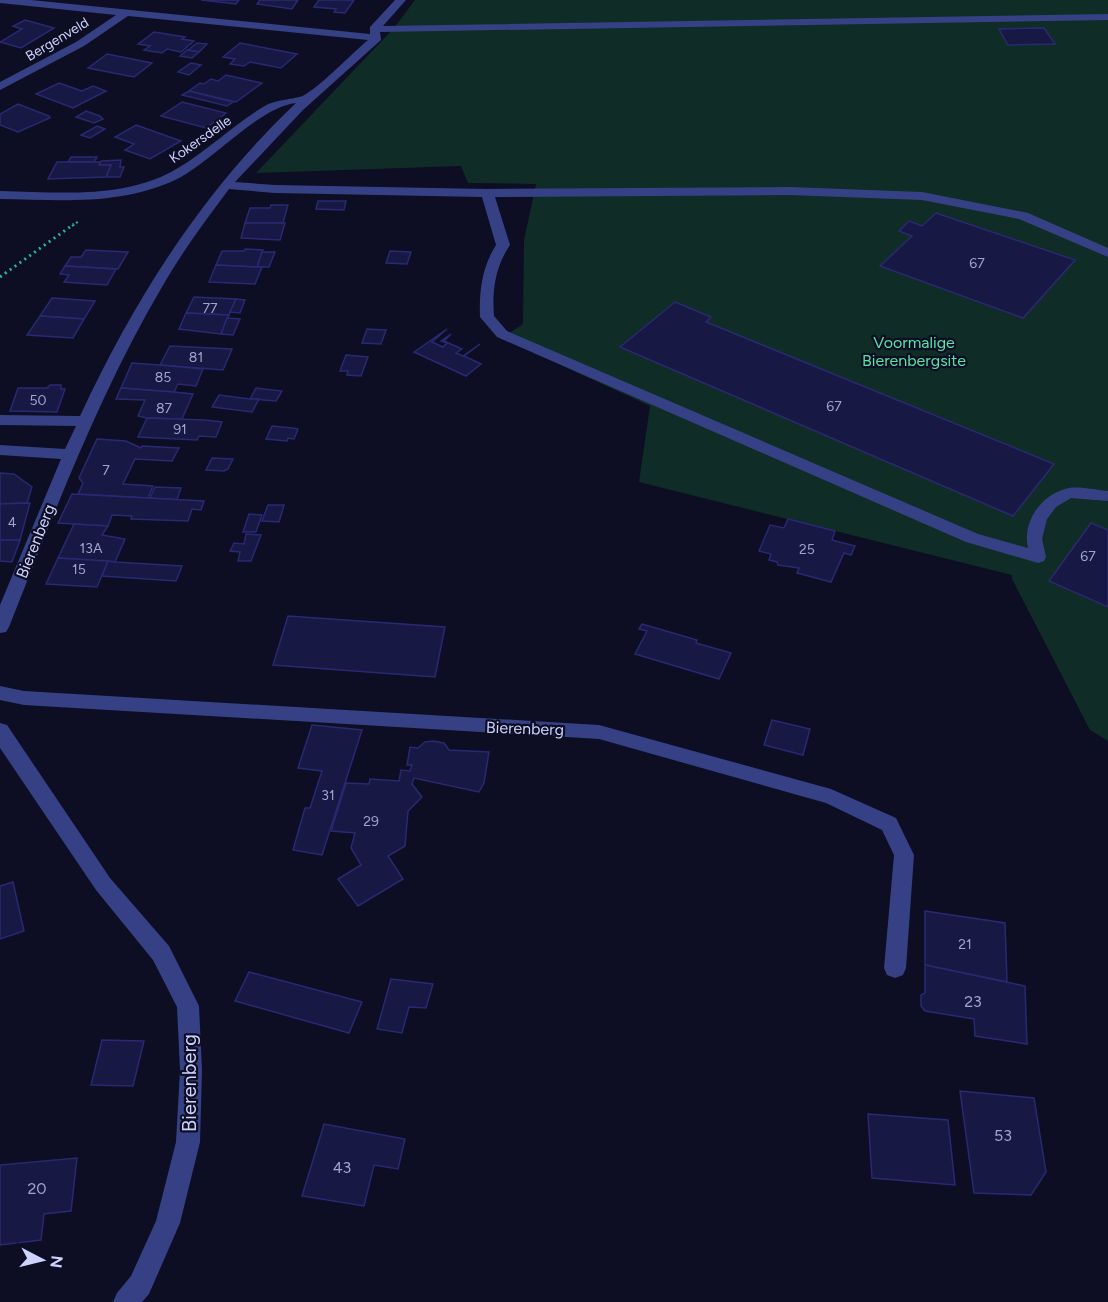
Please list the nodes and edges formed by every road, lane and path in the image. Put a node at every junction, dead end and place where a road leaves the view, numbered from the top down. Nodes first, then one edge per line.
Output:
1 (0, 0) edge
2 (401, 0) edge
3 (127, 12) junction
4 (1108, 17) edge
5 (375, 34) junction
6 (0, 87) edge
7 (305, 99) junction
8 (225, 185) junction
9 (119, 193) junction
10 (486, 193) junction
11 (0, 195) edge
12 (1108, 253) edge
13 (0, 277) edge
14 (0, 420) edge
15 (86, 421) junction
16 (0, 450) edge
17 (69, 454) junction
18 (1108, 496) edge
19 (0, 627) edge
20 (0, 693) edge
21 (0, 730) edge
22 (895, 968) dead end
23 (126, 1302) edge

1 - 3 street
2 - 5 street, Bierenberg
3 - 5 street
3 - 6 street, Bergenveld
4 - 5 street
5 - 7 street, Bierenberg
7 - 8 street, Bierenberg
7 - 9 street, Kokersdelle
8 - 10 street
8 - 15 street, Bierenberg
9 - 11 street, Kokersdelle
9 - 13 path
10 - 12 street
10 - 18 street
14 - 15 street
15 - 17 street, Bierenberg
16 - 17 street
17 - 19 street, Bierenberg
20 - 22 street, Bierenberg
21 - 23 street, Bierenberg

